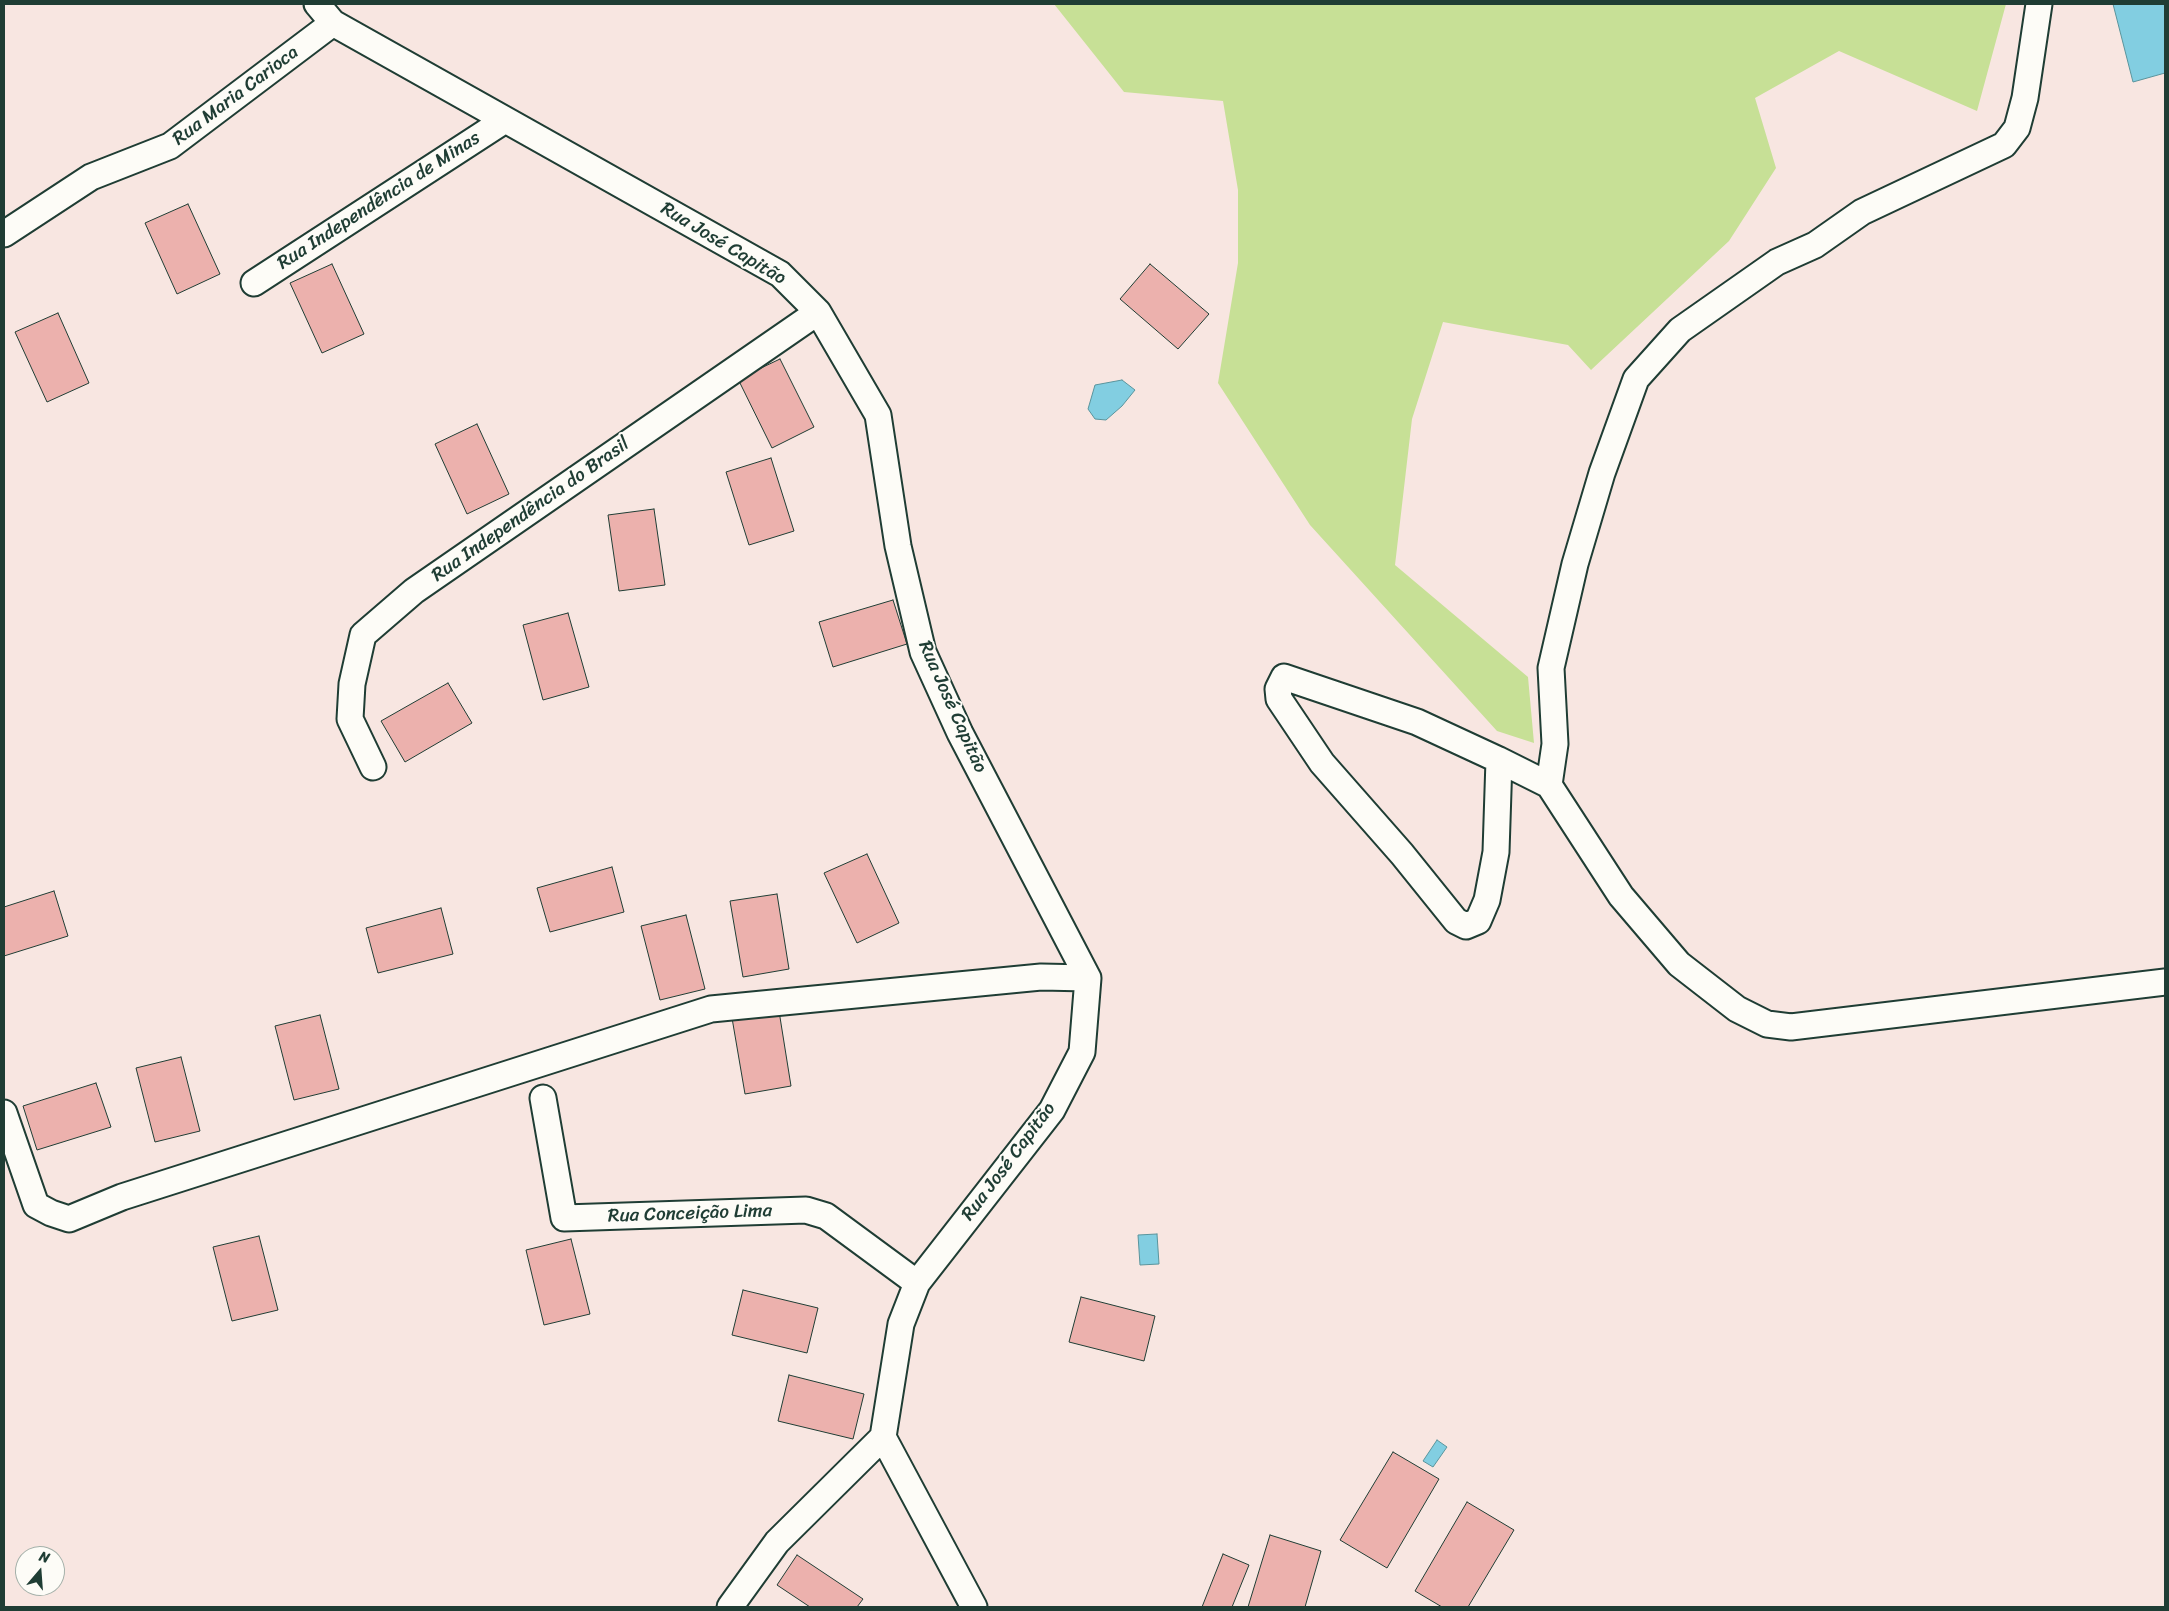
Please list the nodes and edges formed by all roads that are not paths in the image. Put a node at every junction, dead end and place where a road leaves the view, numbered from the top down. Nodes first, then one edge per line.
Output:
1 (317, 4) edge
2 (2039, 4) edge
3 (333, 23) junction
4 (505, 120) junction
5 (4, 234) edge
6 (254, 283) dead end
7 (818, 312) junction
8 (1500, 760) junction
9 (373, 767) dead end
10 (1549, 785) junction
11 (1088, 978) junction
12 (2165, 982) edge
13 (543, 1098) dead end
14 (4, 1113) edge
15 (917, 1283) junction
16 (883, 1437) junction
17 (730, 1607) edge
18 (974, 1607) edge

1 - 3 street, Rua José Capitão
2 - 10 street
3 - 4 street, Rua José Capitão
3 - 5 street, Rua Maria Carioca
4 - 6 street, Rua Independência de Minas
4 - 7 street, Rua José Capitão
7 - 9 street, Rua Independência do Brasil
7 - 11 street, Rua José Capitão
8 - 8 street
8 - 10 street
10 - 12 street
11 - 14 street
11 - 15 street, Rua José Capitão
13 - 15 street, Rua Conceição Lima
15 - 16 street, Rua José Capitão
16 - 17 street
16 - 18 street

